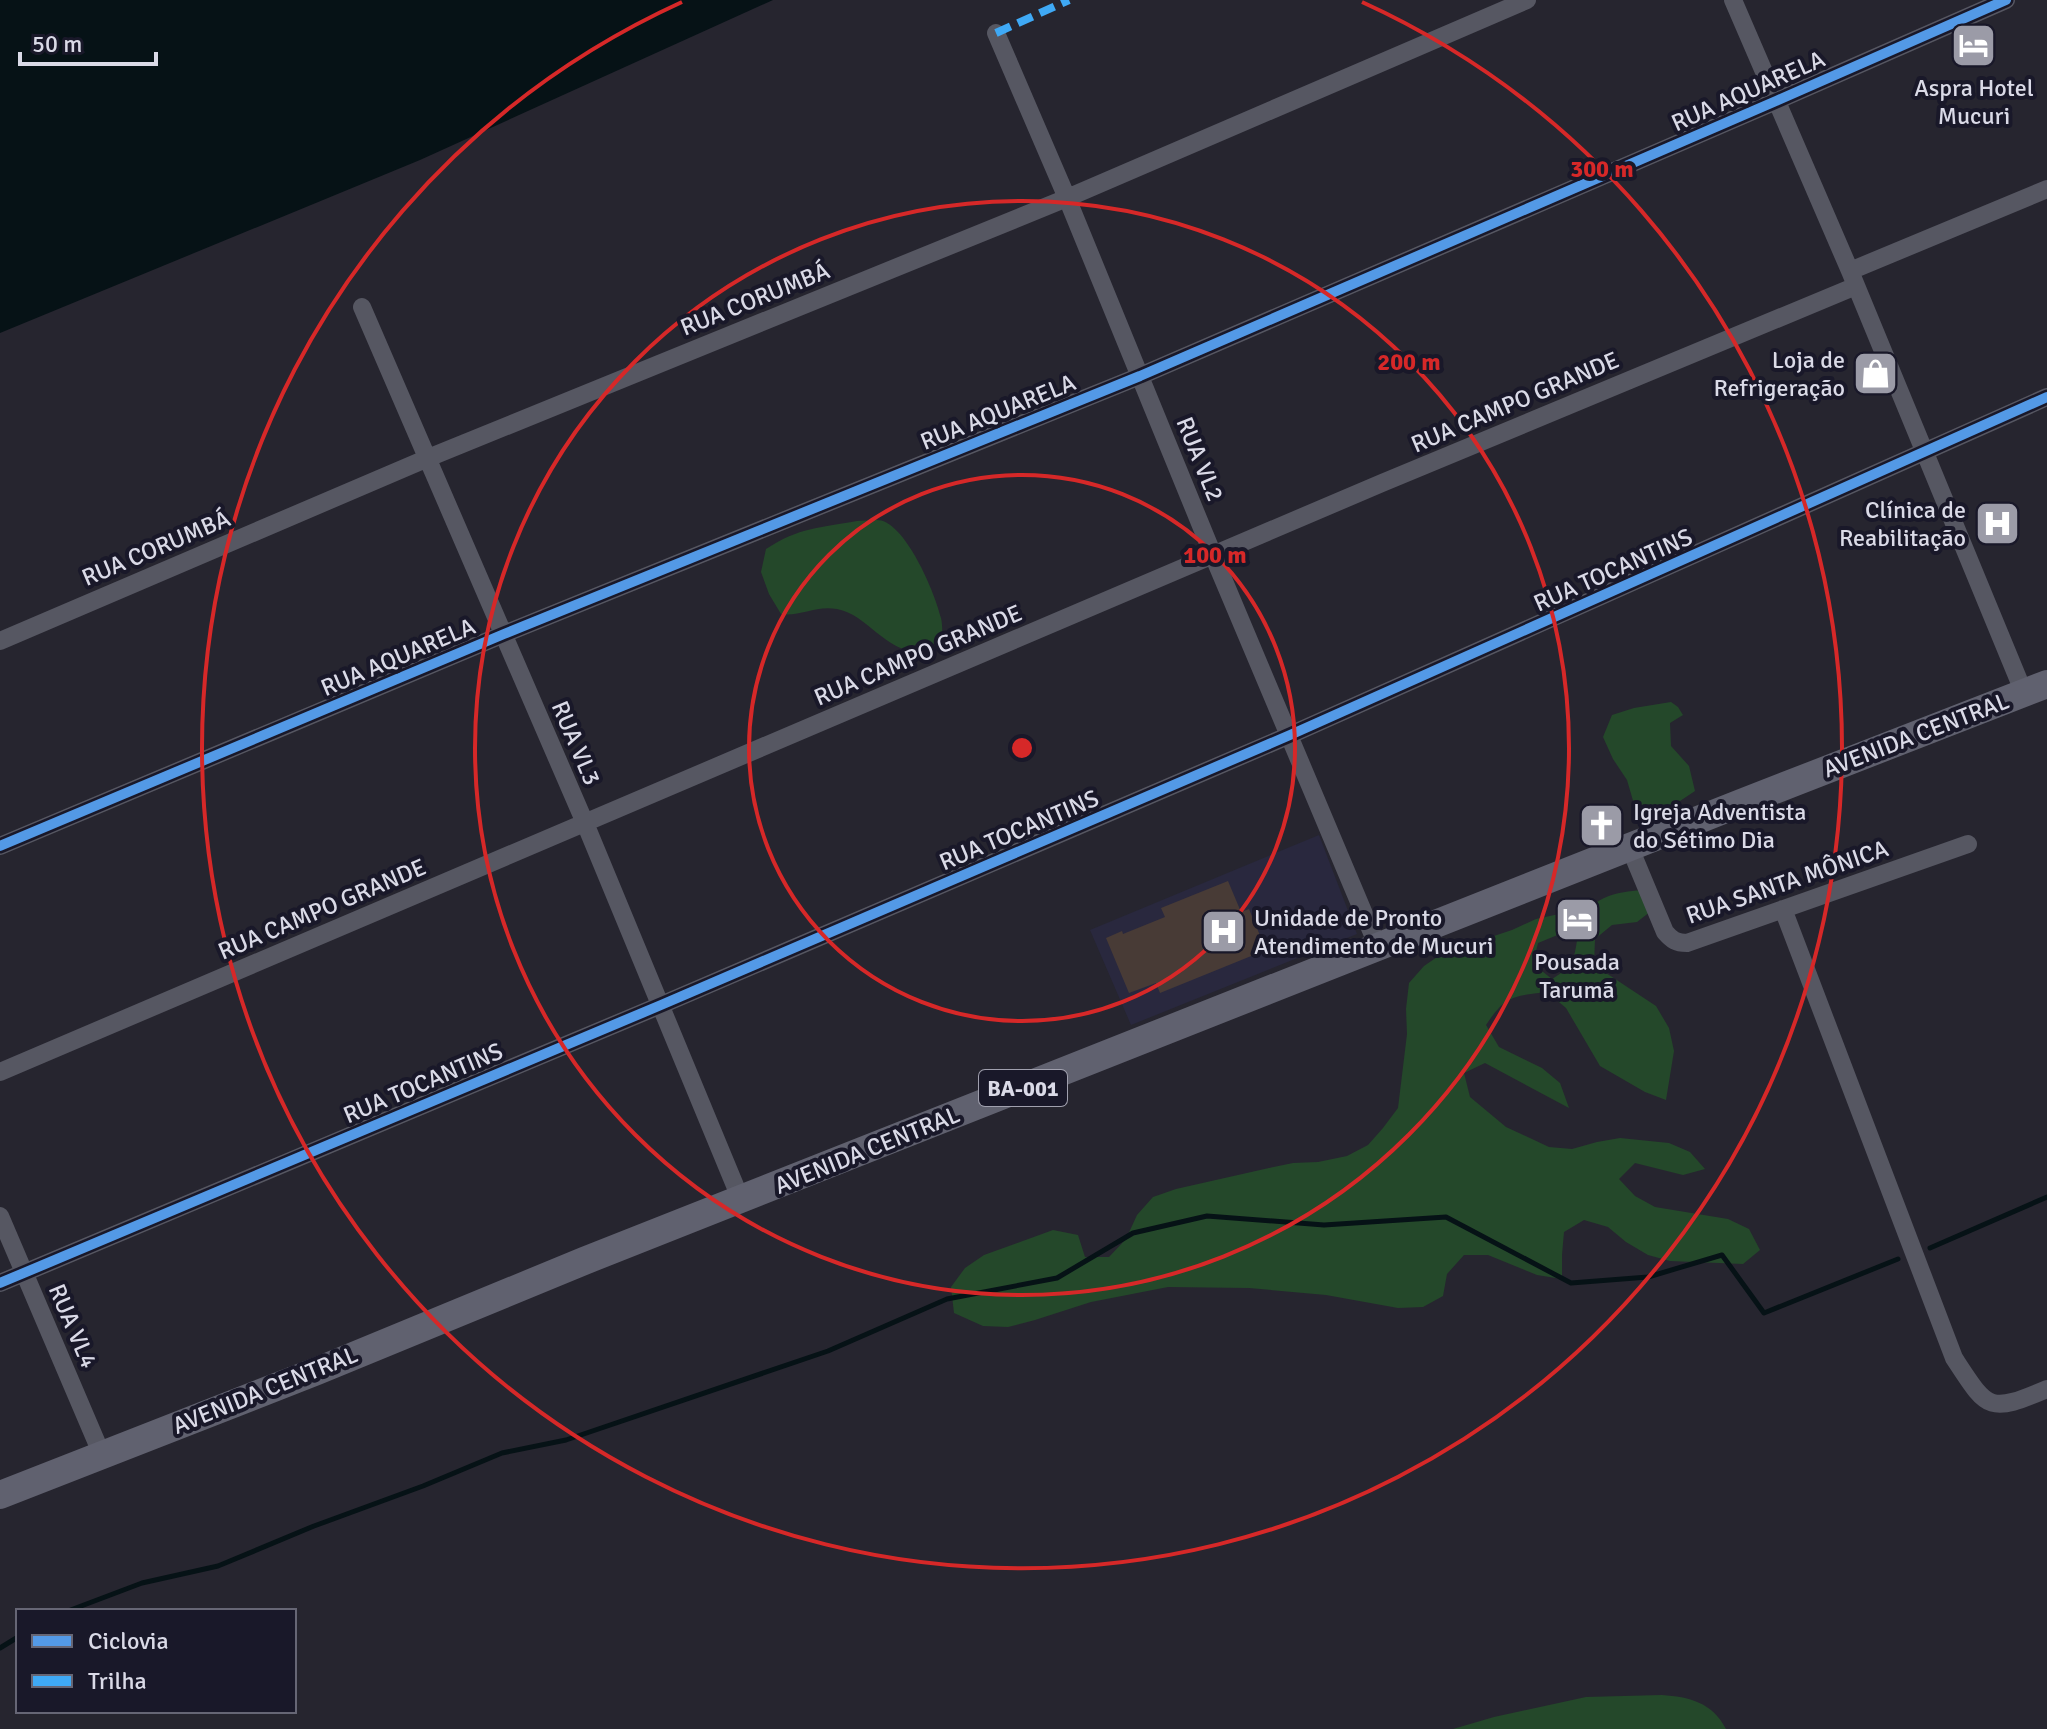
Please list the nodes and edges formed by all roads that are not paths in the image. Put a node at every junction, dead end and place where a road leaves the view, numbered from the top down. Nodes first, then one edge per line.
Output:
1 (1527, 0) edge
2 (1733, 0) edge
3 (2006, 0) edge
4 (996, 33) dead end
5 (1776, 101) junction
6 (2047, 189) edge
7 (1067, 198) junction
8 (1853, 279) junction
9 (362, 307) dead end
10 (1140, 376) junction
11 (2047, 397) edge
12 (1923, 451) junction
13 (428, 458) junction
14 (1213, 555) junction
15 (504, 634) junction
16 (0, 641) edge
17 (2036, 688) edge
18 (1290, 735) junction
19 (585, 823) junction
20 (1968, 844) dead end
21 (0, 846) edge
22 (1630, 848) junction
23 (1783, 909) junction
24 (1378, 947) junction
25 (661, 1005) junction
26 (0, 1072) edge
27 (741, 1200) junction
28 (0, 1216) edge
29 (23, 1272) junction
30 (0, 1283) edge
31 (2047, 1389) edge
32 (102, 1455) junction
33 (0, 1495) edge

1 - 7 street, RUA CORUMBÁ
2 - 5 street
3 - 5 street, RUA AQUARELA
4 - 7 street, RUA VL2
5 - 8 street
5 - 10 street, RUA AQUARELA
6 - 8 street, RUA CAMPO GRANDE
7 - 10 street, RUA VL2
7 - 13 street, RUA CORUMBÁ
8 - 12 street
8 - 14 street, RUA CAMPO GRANDE
9 - 13 street, RUA VL3
10 - 14 street, RUA VL2
10 - 15 street, RUA AQUARELA
11 - 12 street, RUA TOCANTINS
12 - 17 street
12 - 18 street, RUA TOCANTINS
13 - 15 street, RUA VL3
13 - 16 street, RUA CORUMBÁ
14 - 18 street, RUA VL2
14 - 19 street, RUA CAMPO GRANDE
15 - 19 street, RUA VL3
15 - 21 street, RUA AQUARELA
17 - 22 main road, AVENIDA CENTRAL / BA-001
18 - 24 street, RUA VL2
18 - 25 street, RUA TOCANTINS
19 - 25 street, RUA VL3
19 - 26 street, RUA CAMPO GRANDE
20 - 23 street, RUA SANTA MÔNICA
22 - 23 street, RUA SANTA MÔNICA
22 - 24 main road, AVENIDA CENTRAL / BA-001
23 - 31 street
24 - 27 main road, AVENIDA CENTRAL / BA-001
25 - 27 street, RUA VL3
25 - 29 street, RUA TOCANTINS
27 - 32 main road, AVENIDA CENTRAL / BA-001
28 - 29 street, RUA VL4
29 - 30 street, RUA TOCANTINS
29 - 32 street, RUA VL4
32 - 33 main road, AVENIDA CENTRAL / BA-001

